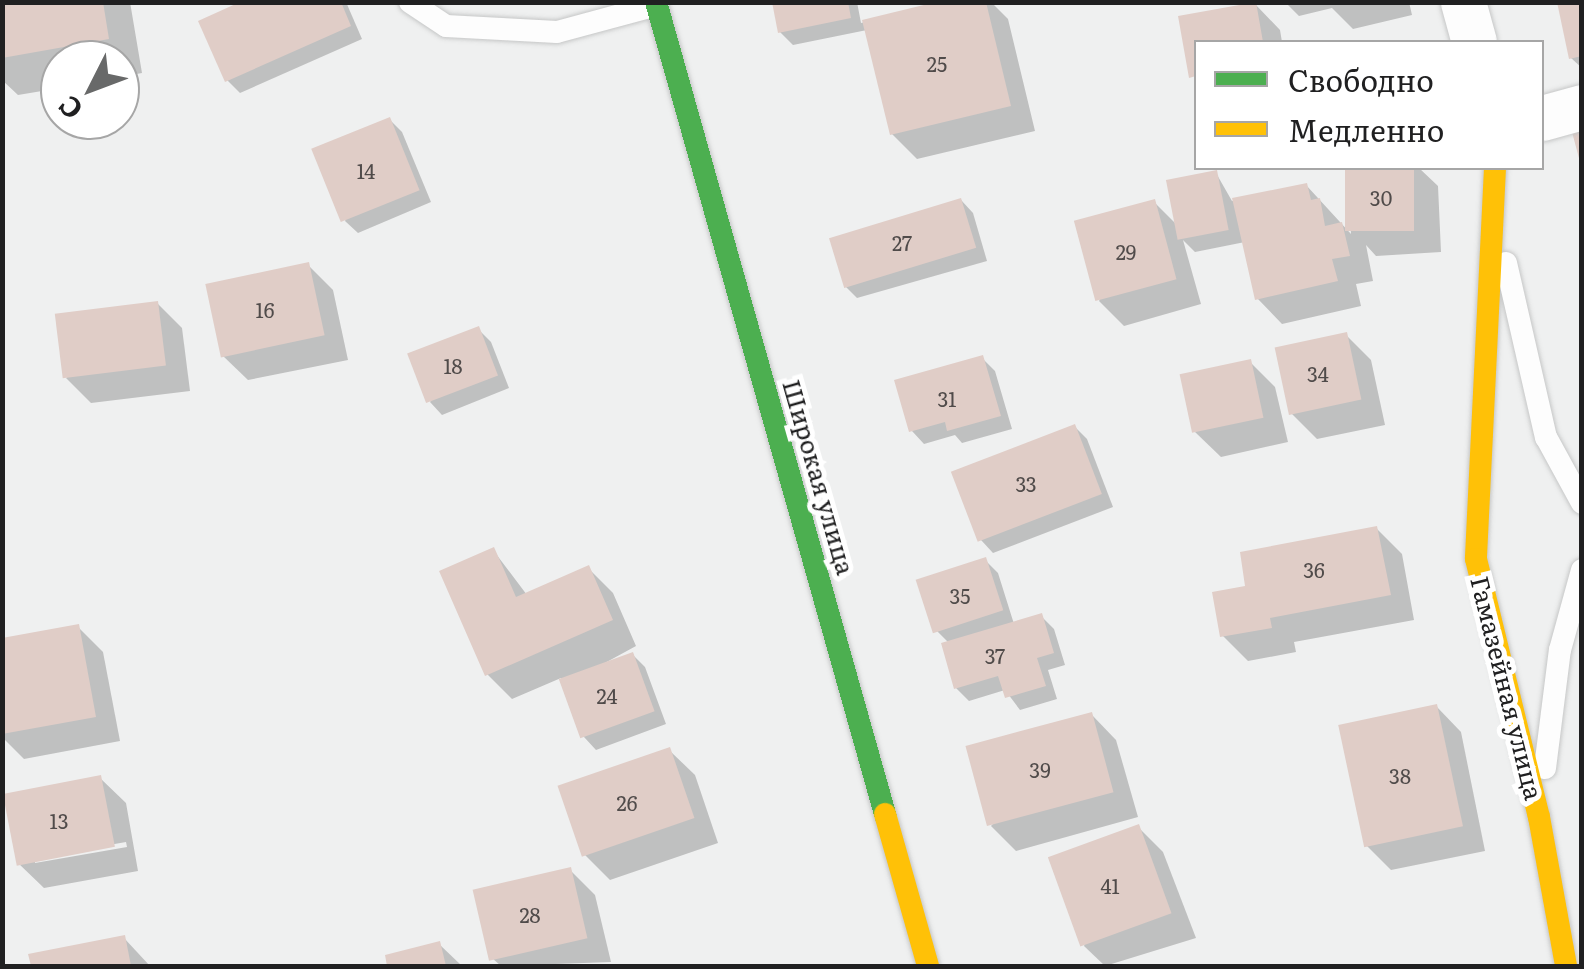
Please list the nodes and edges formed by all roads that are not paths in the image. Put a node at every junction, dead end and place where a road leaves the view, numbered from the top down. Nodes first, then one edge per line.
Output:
1 (410, 2) edge
2 (1463, 2) edge
3 (656, 4) edge
4 (1473, 40) edge
5 (1582, 107) edge
6 (1544, 117) edge
7 (1495, 170) edge
8 (1492, 232) junction
9 (1582, 503) edge
10 (1582, 570) edge
11 (1538, 817) junction
12 (928, 966) edge
13 (1566, 966) edge

1 - 3 lane
2 - 4 street
3 - 12 street, Широкая улица
5 - 6 street
7 - 8 street, Гамазейная улица
8 - 9 lane
8 - 11 street, Гамазейная улица
10 - 11 lane
11 - 13 street, Гамазейная улица

